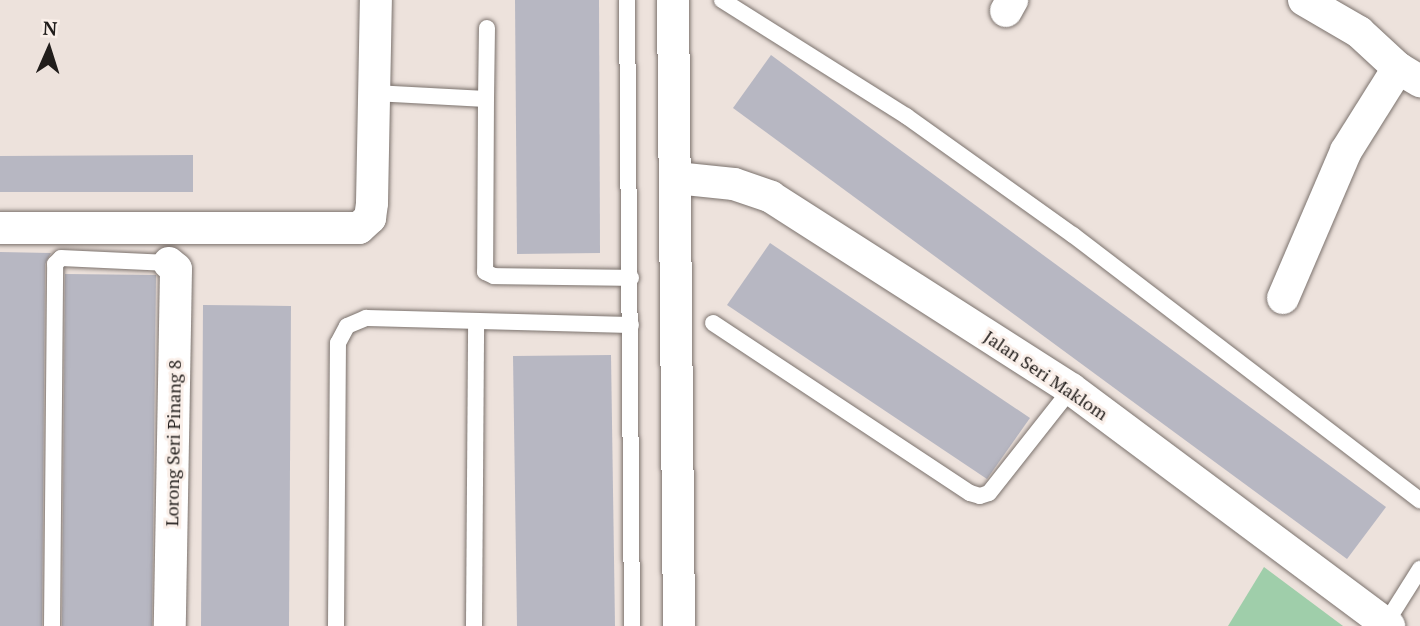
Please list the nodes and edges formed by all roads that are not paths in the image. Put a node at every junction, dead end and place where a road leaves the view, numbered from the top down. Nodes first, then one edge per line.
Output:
1 (376, 0) edge
2 (627, 0) edge
3 (673, 0) edge
4 (722, 0) edge
5 (1304, 0) edge
6 (487, 28) dead end
7 (1409, 75) edge
8 (374, 93) junction
9 (486, 99) junction
10 (676, 178) junction
11 (0, 228) edge
12 (169, 263) joint
13 (631, 278) junction
14 (1283, 298) dead end
15 (476, 321) junction
16 (713, 323) dead end
17 (631, 325) junction
18 (1071, 389) junction
19 (1420, 500) edge
20 (1420, 569) edge
21 (1387, 624) edge
22 (52, 626) edge
23 (170, 626) edge
24 (336, 626) edge
25 (474, 626) edge
26 (632, 626) edge
27 (679, 626) edge

1 - 8 street
2 - 13 lane
3 - 10 street
4 - 19 lane
5 - 7 street
6 - 9 lane
7 - 14 street
8 - 9 lane
8 - 11 street
9 - 13 lane
10 - 18 street, Jalan Seri Maklom
10 - 27 street
12 - 22 lane
12 - 23 street, Lorong Seri Pinang 8
13 - 17 lane
15 - 17 lane
15 - 24 lane
15 - 25 lane
16 - 18 lane
17 - 26 lane
18 - 21 street, Jalan Seri Maklom
20 - 21 lane

